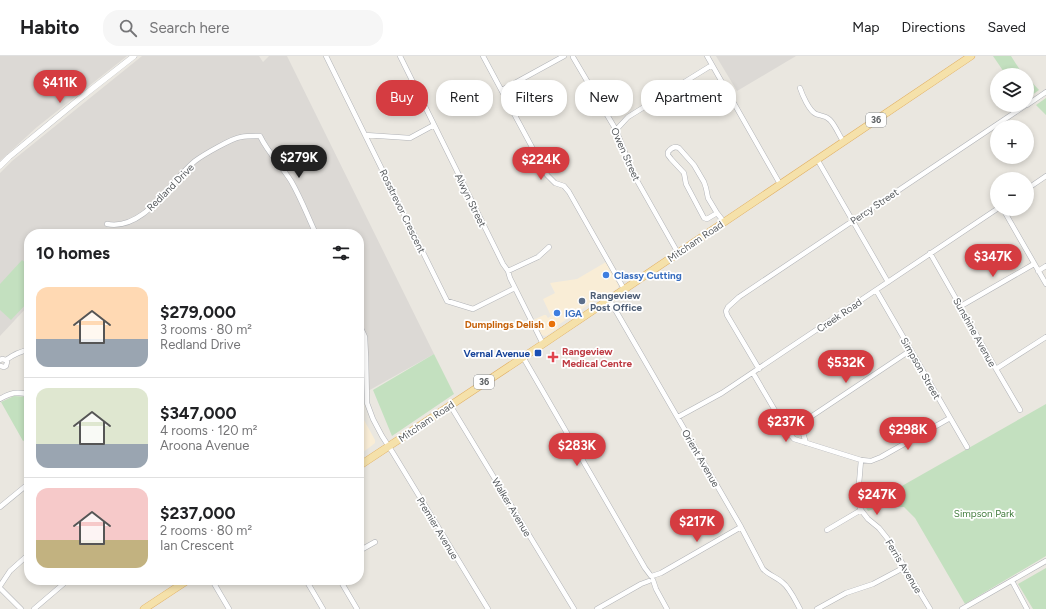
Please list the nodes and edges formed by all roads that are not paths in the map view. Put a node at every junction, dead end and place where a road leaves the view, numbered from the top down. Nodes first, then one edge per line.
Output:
1 (134, 56) edge
2 (326, 56) edge
3 (400, 56) edge
4 (483, 56) edge
5 (565, 56) edge
6 (573, 56) edge
7 (707, 56) edge
8 (971, 56) edge
9 (712, 65) junction
10 (521, 80) edge
11 (501, 88) edge
12 (800, 88) dead end
13 (1046, 92) edge
14 (1034, 100) edge
15 (1016, 112) edge
16 (516, 116) edge
17 (434, 125) junction
18 (616, 130) junction
19 (365, 135) junction
20 (843, 141) junction
21 (817, 159) junction
22 (0, 166) edge
23 (1046, 176) edge
24 (780, 184) junction
25 (1034, 184) edge
26 (717, 213) junction
27 (990, 214) edge
28 (1007, 216) edge
29 (853, 221) junction
30 (724, 222) junction
31 (107, 224) dead end
32 (314, 229) edge
33 (549, 247) dead end
34 (678, 253) junction
35 (930, 253) junction
36 (1034, 264) junction
37 (1046, 266) edge
38 (508, 271) junction
39 (1038, 271) junction
40 (888, 282) junction
41 (1046, 284) edge
42 (515, 288) junction
43 (624, 289) junction
44 (876, 290) junction
45 (609, 299) junction
46 (961, 306) junction
47 (364, 335) edge
48 (1046, 337) edge
49 (543, 344) junction
50 (911, 350) junction
51 (24, 351) edge
52 (523, 357) junction
53 (0, 360) edge
54 (6, 360) junction
55 (0, 366) edge
56 (759, 369) junction
57 (996, 369) junction
58 (753, 373) junction
59 (24, 394) edge
60 (0, 399) edge
61 (450, 405) junction
62 (1020, 410) dead end
63 (678, 417) junction
64 (950, 418) junction
65 (802, 422) junction
66 (787, 431) junction
67 (806, 444) junction
68 (389, 446) junction
69 (967, 446) dead end
70 (861, 460) junction
71 (364, 463) edge
72 (24, 487) edge
73 (0, 507) edge
74 (861, 510) junction
75 (741, 527) junction
76 (827, 530) dead end
77 (375, 542) dead end
78 (364, 548) edge
79 (24, 558) edge
80 (1046, 561) edge
81 (906, 567) junction
82 (650, 579) junction
83 (1012, 581) junction
84 (62, 585) edge
85 (180, 585) edge
86 (215, 585) edge
87 (309, 585) edge
88 (343, 585) edge
89 (0, 587) edge
90 (21, 609) edge
91 (34, 609) edge
92 (144, 609) edge
93 (229, 609) edge
94 (323, 609) edge
95 (357, 609) edge
96 (488, 609) edge
97 (574, 609) edge
98 (597, 609) edge
99 (667, 609) edge
100 (800, 609) edge
101 (817, 609) edge
102 (930, 609) edge
103 (962, 609) edge
104 (1027, 609) edge

1 - 22 street
2 - 19 street, Rosstrevor Crescent
3 - 17 street, Alwyn Street
4 - 11 street
5 - 6 street
5 - 10 street
6 - 18 street, Owen Street
7 - 9 street
8 - 20 main road, Mitcham Road / 36
9 - 18 street
9 - 24 street
12 - 20 street
13 - 14 street, Percy Street
15 - 29 street, Percy Street
16 - 43 street
17 - 19 street
17 - 38 street, Alwyn Street
18 - 34 street, Owen Street
19 - 42 street, Rosstrevor Crescent
20 - 21 main road, Mitcham Road / 36
21 - 24 main road, Mitcham Road / 36
21 - 29 street
23 - 25 street
24 - 30 main road, Mitcham Road / 36
26 - 26 street
26 - 30 street
27 - 35 street, Creek Road
28 - 36 street
29 - 40 street
29 - 56 street, Percy Street
30 - 34 main road, Mitcham Road / 36
31 - 32 street, Redland Drive
33 - 38 street
34 - 43 main road, Mitcham Road / 36
35 - 40 street, Creek Road
35 - 46 street, Sunshine Avenue
36 - 39 street
36 - 46 street
37 - 39 street
38 - 42 street, Alwyn Street
39 - 41 street
40 - 44 street, Creek Road
42 - 49 street, Alwyn Street
43 - 45 main road, Mitcham Road / 36
44 - 50 street, Simpson Street
44 - 56 street, Creek Road
45 - 49 main road, Mitcham Road / 36
45 - 63 street, Orient Avenue
46 - 57 street, Sunshine Avenue
47 - 68 street
48 - 57 street
49 - 52 main road, Mitcham Road / 36
50 - 64 street, Simpson Street
50 - 65 street
51 - 54 street
52 - 61 main road, Mitcham Road / 36
52 - 82 street
53 - 54 street
54 - 55 street
56 - 58 street, Creek Road
57 - 62 street, Sunshine Avenue
58 - 63 street, Creek Road
58 - 66 street
59 - 60 street
61 - 68 main road, Mitcham Road / 36
61 - 97 street, Walker Avenue
63 - 75 street, Orient Avenue
64 - 69 street, Simpson Street
64 - 70 street
65 - 66 street
65 - 67 street
66 - 67 street
67 - 70 street
68 - 71 main road, Mitcham Road / 36
68 - 96 street, Premier Avenue
70 - 74 street
72 - 73 street
74 - 76 street
74 - 81 street, Ferris Avenue
75 - 82 street
75 - 100 street, Orient Avenue
77 - 78 street
79 - 89 street
80 - 83 street
81 - 101 street
81 - 102 street, Ferris Avenue
82 - 98 street
82 - 99 street
83 - 103 street
83 - 104 street
84 - 91 street
85 - 92 main road
86 - 93 street
87 - 94 street
88 - 95 street
89 - 90 street

